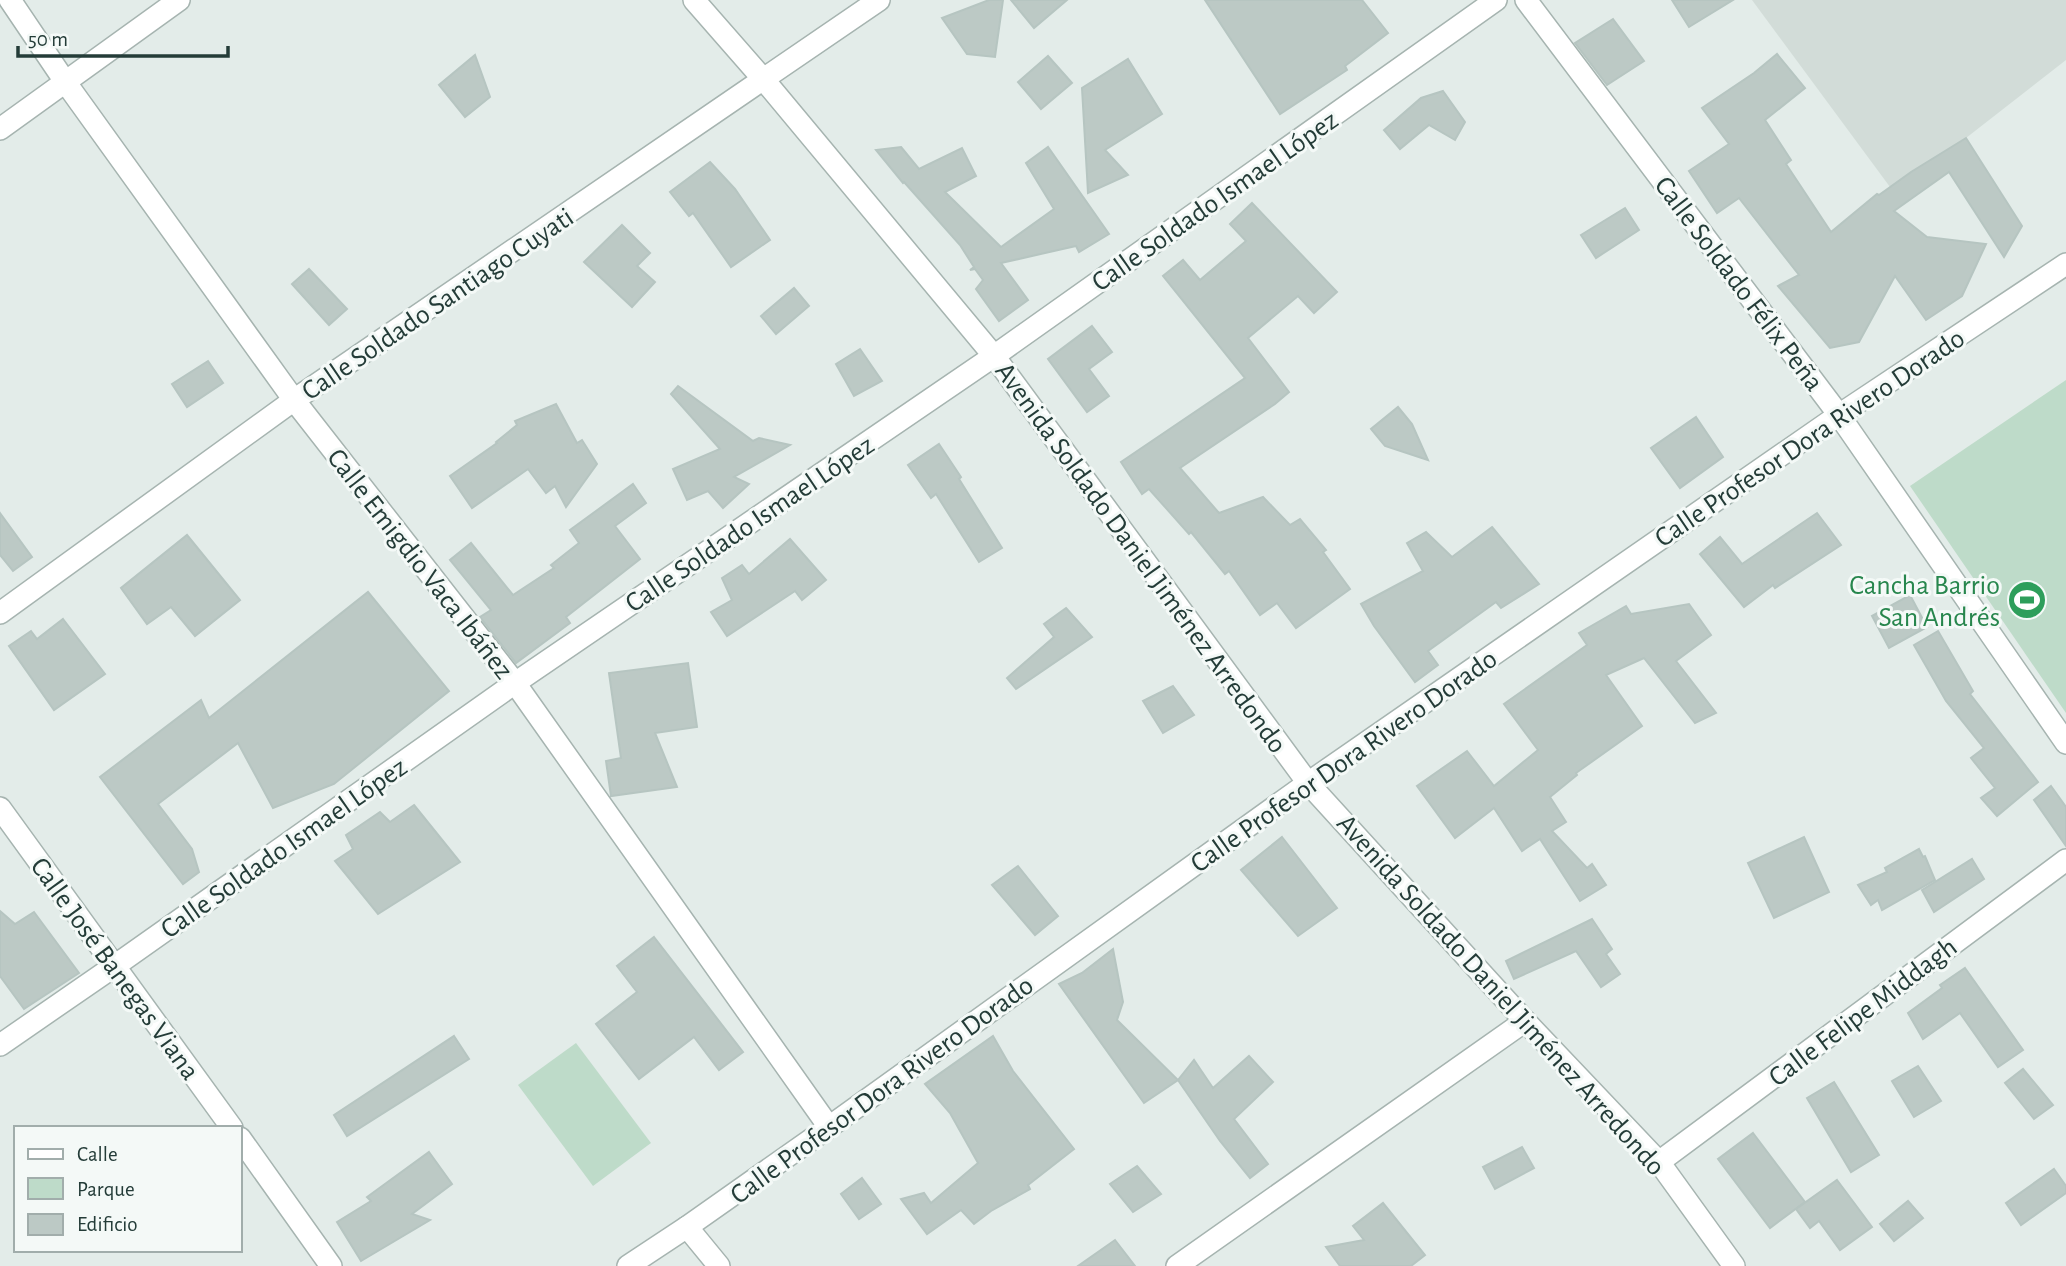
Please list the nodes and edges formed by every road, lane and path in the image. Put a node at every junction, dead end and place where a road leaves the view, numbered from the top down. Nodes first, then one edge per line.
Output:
1 (10, 0) edge
2 (179, 0) edge
3 (694, 0) edge
4 (880, 0) edge
5 (1496, 0) edge
6 (1526, 0) edge
7 (764, 80) junction
8 (66, 83) junction
9 (0, 129) edge
10 (2066, 264) edge
11 (994, 356) junction
12 (294, 400) junction
13 (1839, 415) junction
14 (0, 613) edge
15 (514, 683) junction
16 (2066, 743) edge
17 (1308, 783) junction
18 (0, 808) edge
19 (2066, 860) edge
20 (116, 965) junction
21 (1525, 1021) junction
22 (0, 1045) edge
23 (231, 1126) edge
24 (830, 1127) junction
25 (242, 1141) edge
26 (1659, 1162) junction
27 (687, 1227) junction
28 (331, 1266) edge
29 (628, 1266) edge
30 (719, 1266) edge
31 (1177, 1266) edge
32 (1733, 1266) edge

1 - 8 street, Calle Emigdio Vaca Ibáñez
2 - 8 street
3 - 7 street, Avenida Soldado Daniel Jiménez Arredondo
4 - 7 street, Calle Soldado Santiago Cuyati
5 - 11 street, Calle Soldado Ismael López
6 - 13 street, Calle Soldado Félix Peña
7 - 11 street, Avenida Soldado Daniel Jiménez Arredondo
7 - 12 street, Calle Soldado Santiago Cuyati
8 - 9 street
8 - 12 street, Calle Emigdio Vaca Ibáñez
10 - 13 street, Calle Profesor Dora Rivero Dorado
11 - 15 street, Calle Soldado Ismael López
11 - 17 street, Avenida Soldado Daniel Jiménez Arredondo
12 - 14 street, Calle Soldado Santiago Cuyati
12 - 15 street, Calle Emigdio Vaca Ibáñez
13 - 16 street, Calle Soldado Félix Peña
13 - 17 street, Calle Profesor Dora Rivero Dorado
15 - 20 street, Calle Soldado Ismael López
15 - 24 street, Calle Emigdio Vaca Ibáñez
17 - 21 street, Avenida Soldado Daniel Jiménez Arredondo
17 - 24 street, Calle Profesor Dora Rivero Dorado
18 - 20 street, Calle José Banegas Viana
19 - 26 street, Calle Felipe Middagh
20 - 22 street, Calle Soldado Ismael López
20 - 23 street, Calle José Banegas Viana
21 - 26 street, Avenida Soldado Daniel Jiménez Arredondo
21 - 31 street
24 - 27 street, Calle Profesor Dora Rivero Dorado
25 - 28 street
26 - 32 street, Avenida Soldado Daniel Jiménez Arredondo
27 - 29 street, Calle Profesor Dora Rivero Dorado
27 - 30 street

